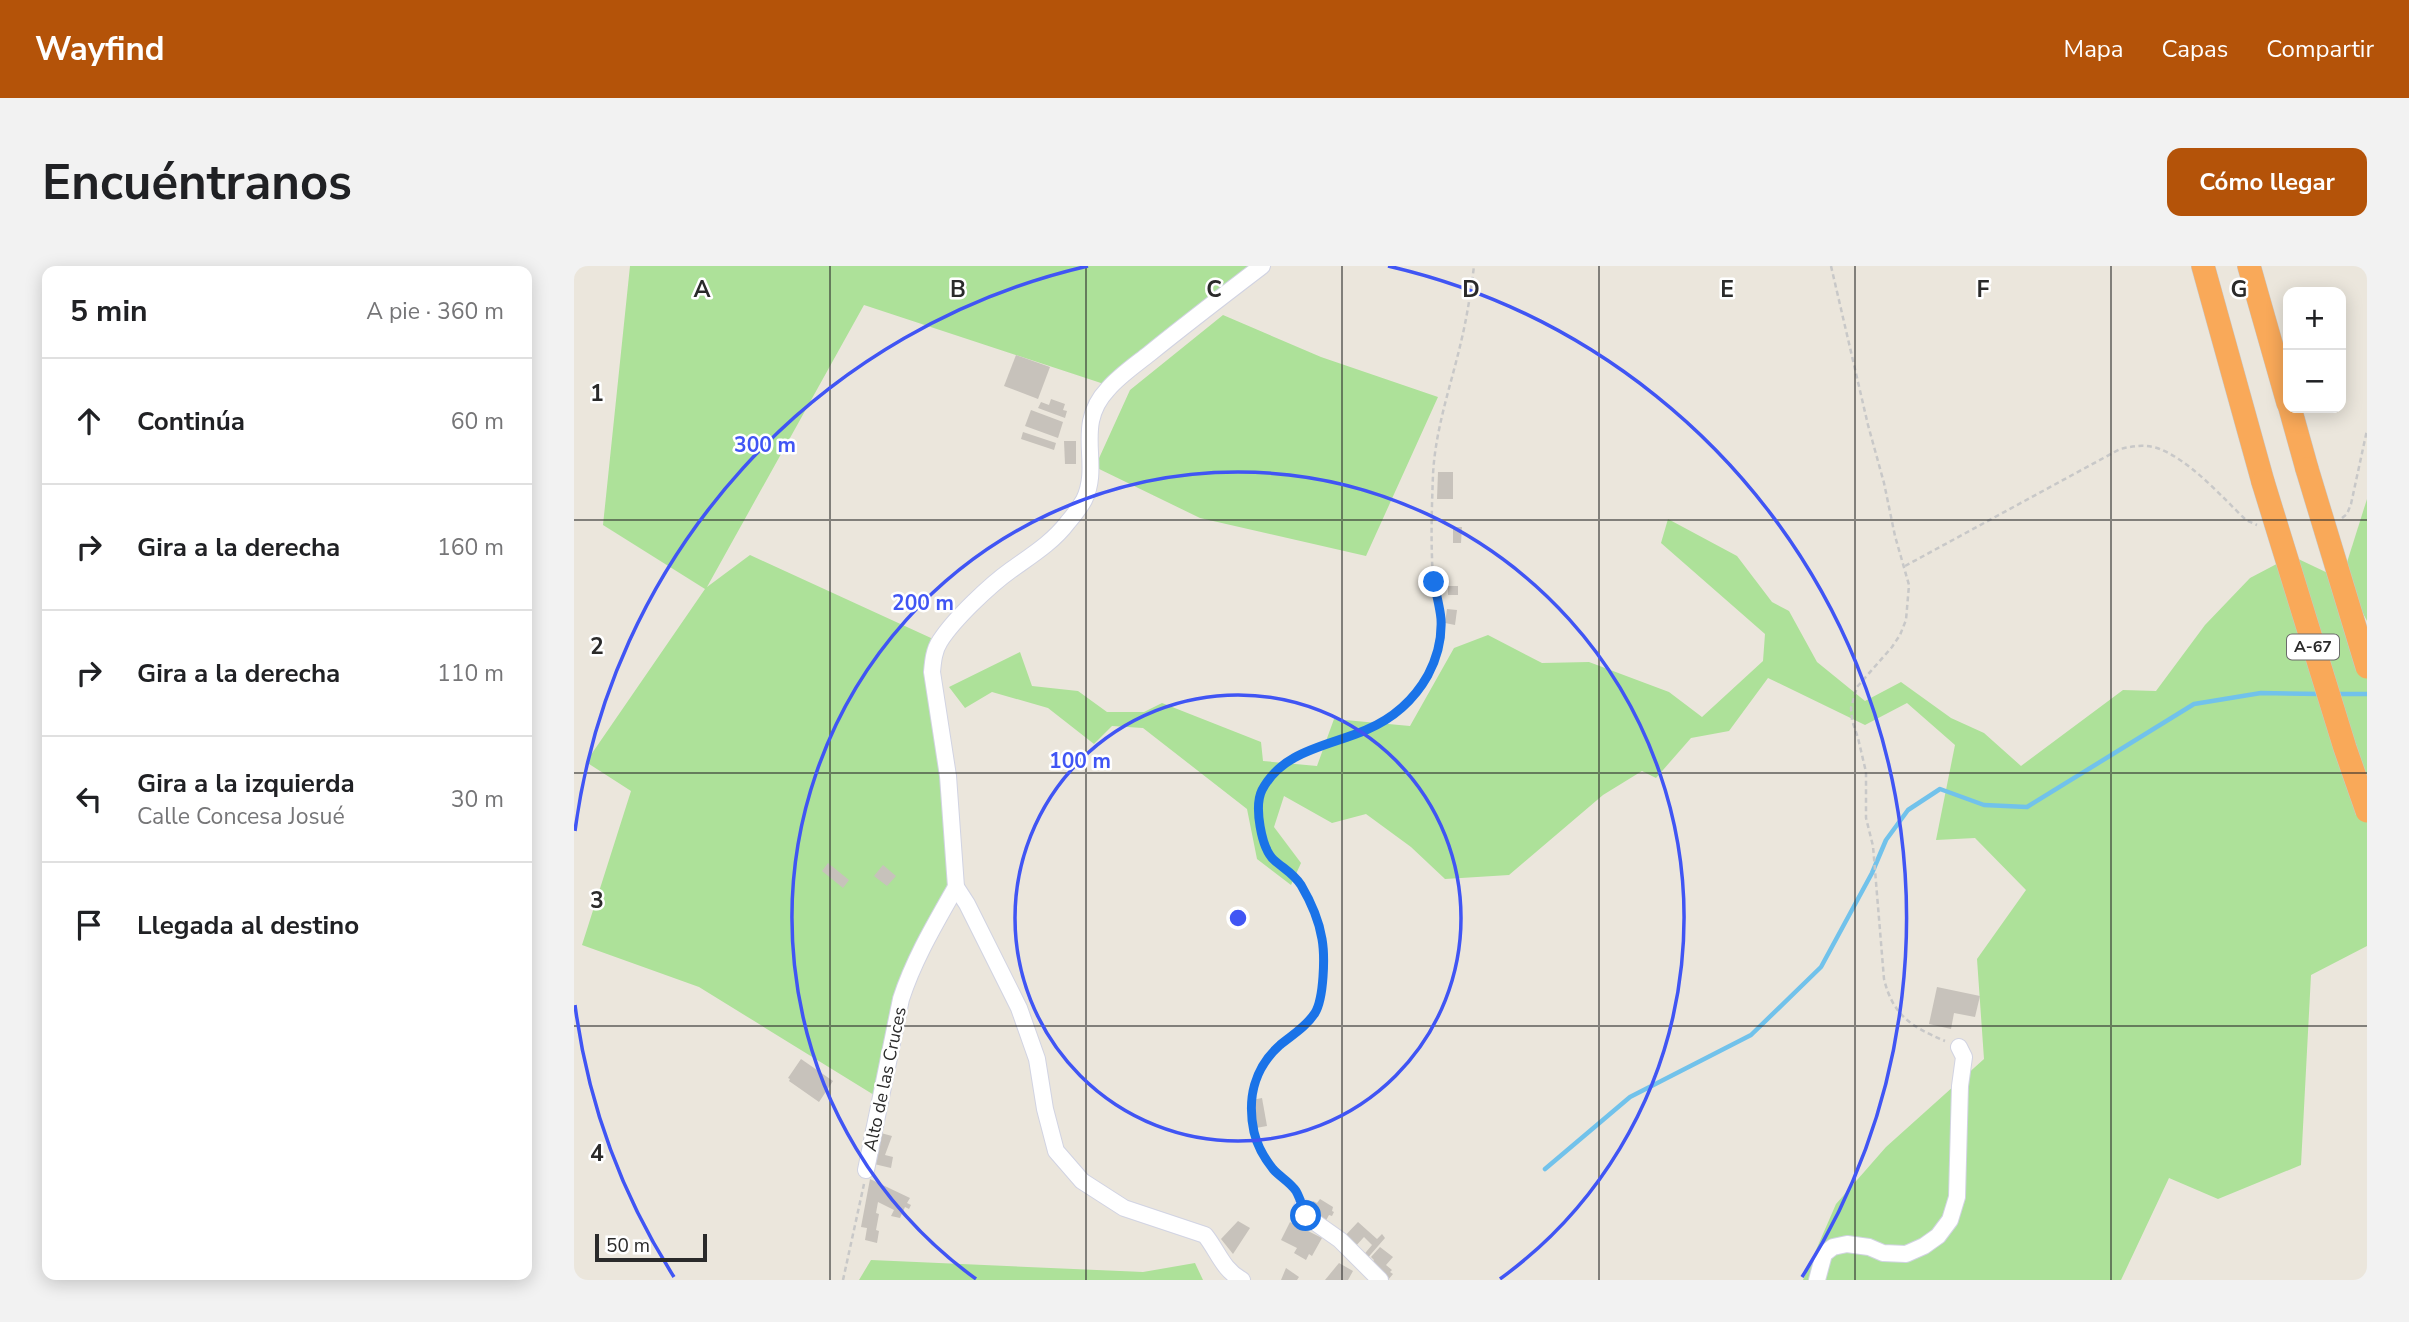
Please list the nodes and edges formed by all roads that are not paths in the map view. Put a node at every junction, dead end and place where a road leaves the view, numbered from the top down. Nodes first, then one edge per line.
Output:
1 (1262, 266) edge
2 (2203, 266) edge
3 (2249, 266) edge
4 (2283, 384) edge
5 (2291, 413) edge
6 (2367, 667) edge
7 (2367, 811) edge
8 (956, 887) junction
9 (1959, 1046) road end
10 (866, 1170) road end
11 (1302, 1207) road end
12 (1242, 1280) edge
13 (1380, 1280) edge
14 (1817, 1280) edge

1 - 8 street
2 - 7 highway, A-67, bridge
3 - 4 highway, A-67
5 - 6 highway, A-67, bridge
8 - 10 street, Alto de las Cruces
8 - 12 street
9 - 14 street
11 - 13 street

